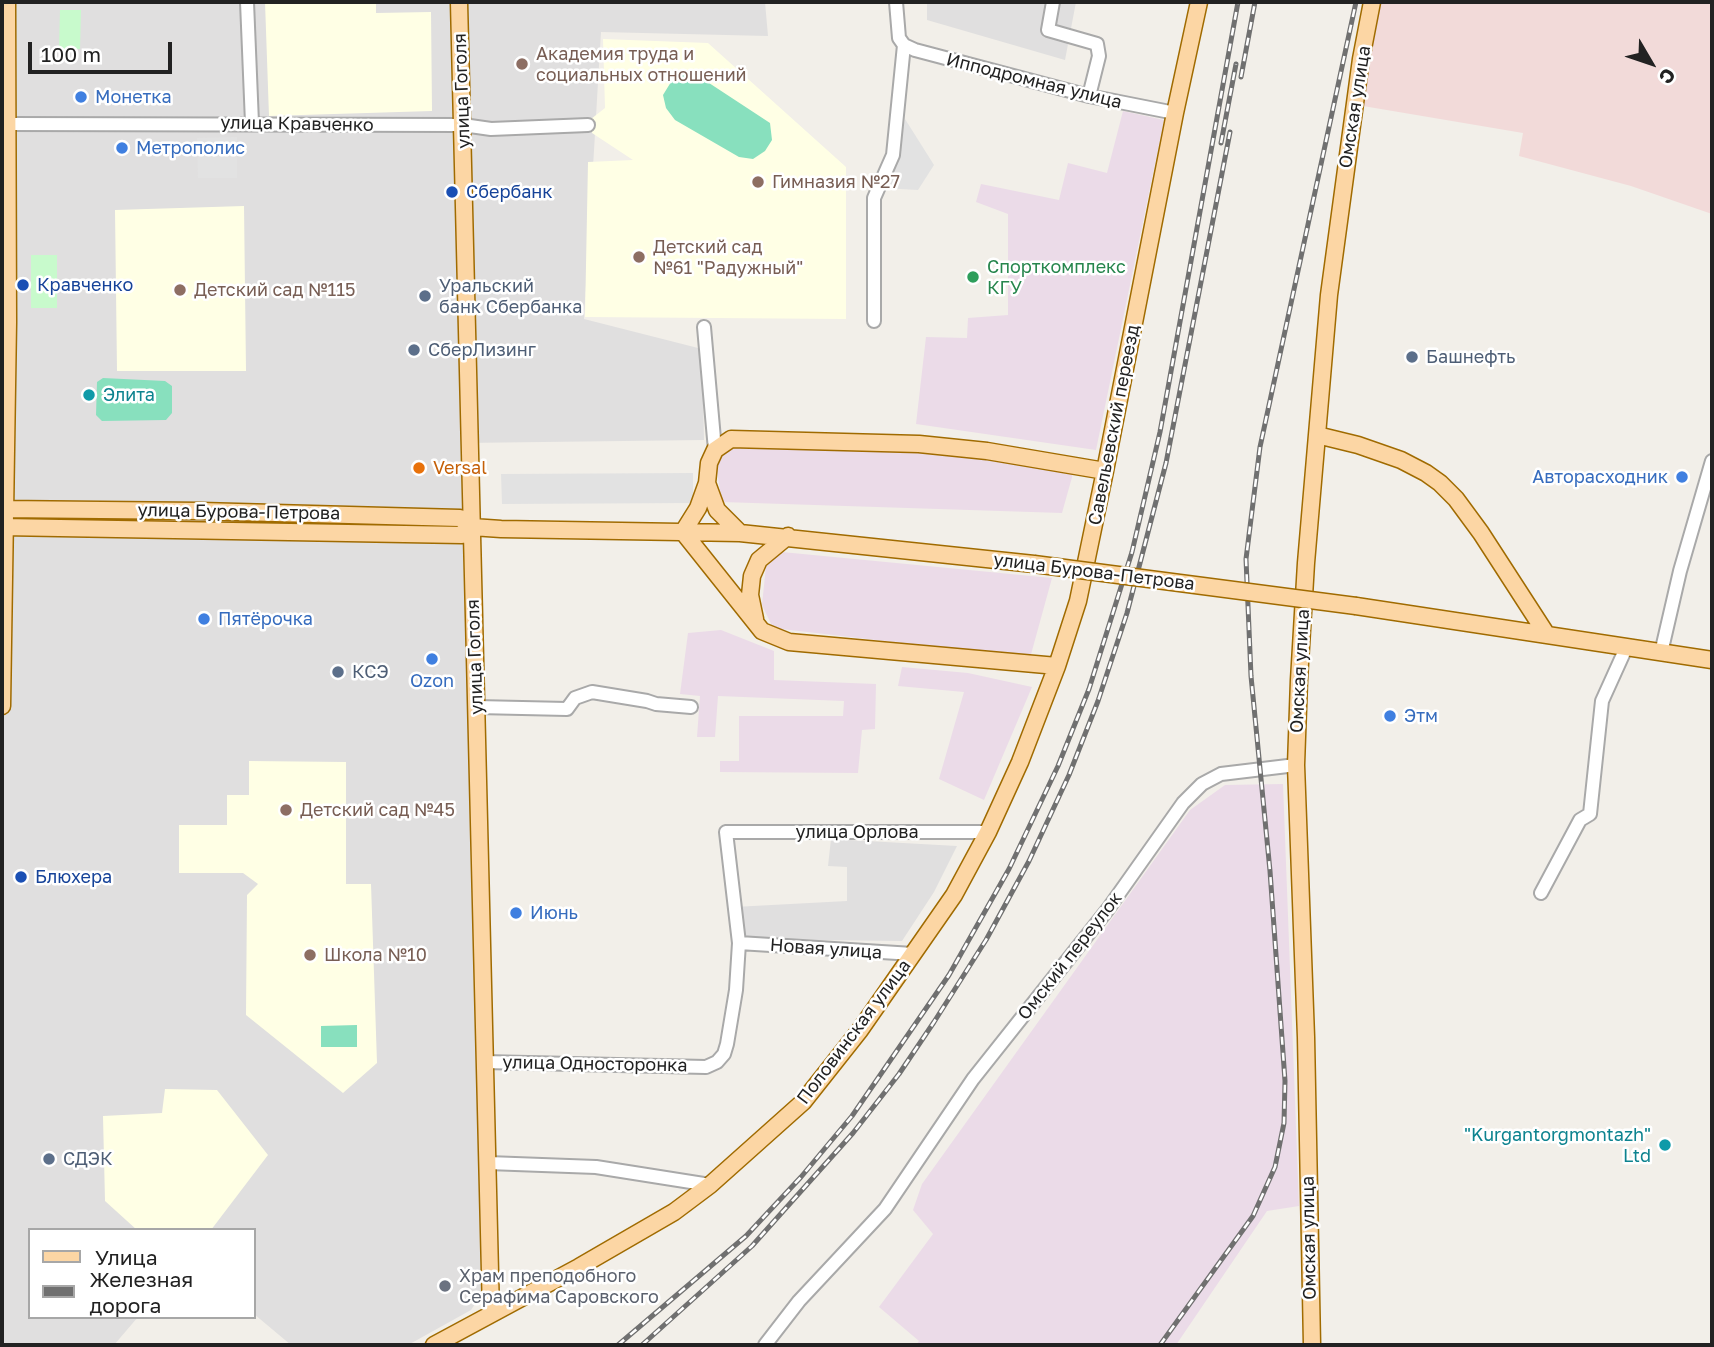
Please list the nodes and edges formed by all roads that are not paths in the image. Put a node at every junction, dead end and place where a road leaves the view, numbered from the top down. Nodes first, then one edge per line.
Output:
1 (7, 2) edge
2 (247, 2) edge
3 (459, 2) edge
4 (896, 2) edge
5 (1053, 2) edge
6 (1199, 2) edge
7 (1372, 2) edge
8 (902, 41) junction
9 (1089, 96) junction
10 (1175, 113) junction
11 (7, 124) junction
12 (252, 124) junction
13 (463, 125) junction
14 (587, 125) dead end
15 (874, 321) dead end
16 (704, 327) dead end
17 (1317, 435) junction
18 (715, 450) junction
19 (1712, 461) edge
20 (1105, 471) junction
21 (707, 483) junction
22 (4, 509) edge
23 (3, 527) edge
24 (472, 527) junction
25 (683, 532) junction
26 (740, 533) junction
27 (788, 536) junction
28 (1518, 592) junction
29 (1077, 601) joint
30 (756, 622) junction
31 (1510, 629) junction
32 (1548, 635) junction
33 (1626, 648) junction
34 (1661, 653) junction
35 (1712, 660) edge
36 (1057, 666) junction
37 (2, 684) edge
38 (2, 706) edge
39 (691, 707) dead end
40 (477, 708) junction
41 (1296, 765) junction
42 (988, 832) junction
43 (1541, 893) dead end
44 (738, 943) junction
45 (913, 954) junction
46 (484, 1062) junction
47 (488, 1163) junction
48 (710, 1185) junction
49 (491, 1313) junction
50 (434, 1345) edge
51 (765, 1345) edge
52 (1312, 1345) edge

1 - 11 main road
2 - 12 street
3 - 13 main road, улица Гоголя
4 - 8 street
5 - 9 street
6 - 10 main road, Савельевский переезд
7 - 17 main road, Омская улица
8 - 9 street, Ипподромная улица
8 - 15 street
9 - 10 street, Ипподромная улица
10 - 20 main road, Савельевский переезд
11 - 12 street, улица Кравченко
11 - 22 main road
12 - 13 street, улица Кравченко
13 - 14 street, улица Кравченко
13 - 24 main road, улица Гоголя
16 - 18 street
17 - 28 main road
17 - 41 main road, Омская улица
18 - 20 main road
18 - 21 main road
19 - 34 street
20 - 29 main road, Савельевский переезд
21 - 25 main road
21 - 26 main road
22 - 23 main road
22 - 24 main road, улица Бурова-Петрова
23 - 24 main road, улица Бурова-Петрова
23 - 37 main road
24 - 25 main road, улица Бурова-Петрова
24 - 40 main road, улица Гоголя
25 - 26 main road, улица Бурова-Петрова
25 - 30 main road
26 - 27 main road, улица Бурова-Петрова
27 - 30 main road
27 - 31 main road, улица Бурова-Петрова, bridge
28 - 31 main road
28 - 32 main road
29 - 36 main road, Половинская улица
30 - 36 main road
31 - 32 main road, улица Бурова-Петрова
32 - 33 main road, улица Бурова-Петрова
33 - 34 main road, улица Бурова-Петрова
33 - 43 street
34 - 35 main road, улица Бурова-Петрова
36 - 42 main road, Половинская улица
37 - 38 main road
39 - 40 street
40 - 46 main road, улица Гоголя
41 - 51 street, Омский переулок
41 - 52 main road, Омская улица
42 - 44 street, улица Орлова
42 - 45 main road, Половинская улица
44 - 45 street, Новая улица
44 - 46 street, улица Односторонка
45 - 48 main road, Половинская улица
46 - 47 main road, улица Гоголя
47 - 48 street
47 - 49 main road, улица Гоголя
48 - 49 main road, Половинская улица
49 - 50 main road, Половинская улица

